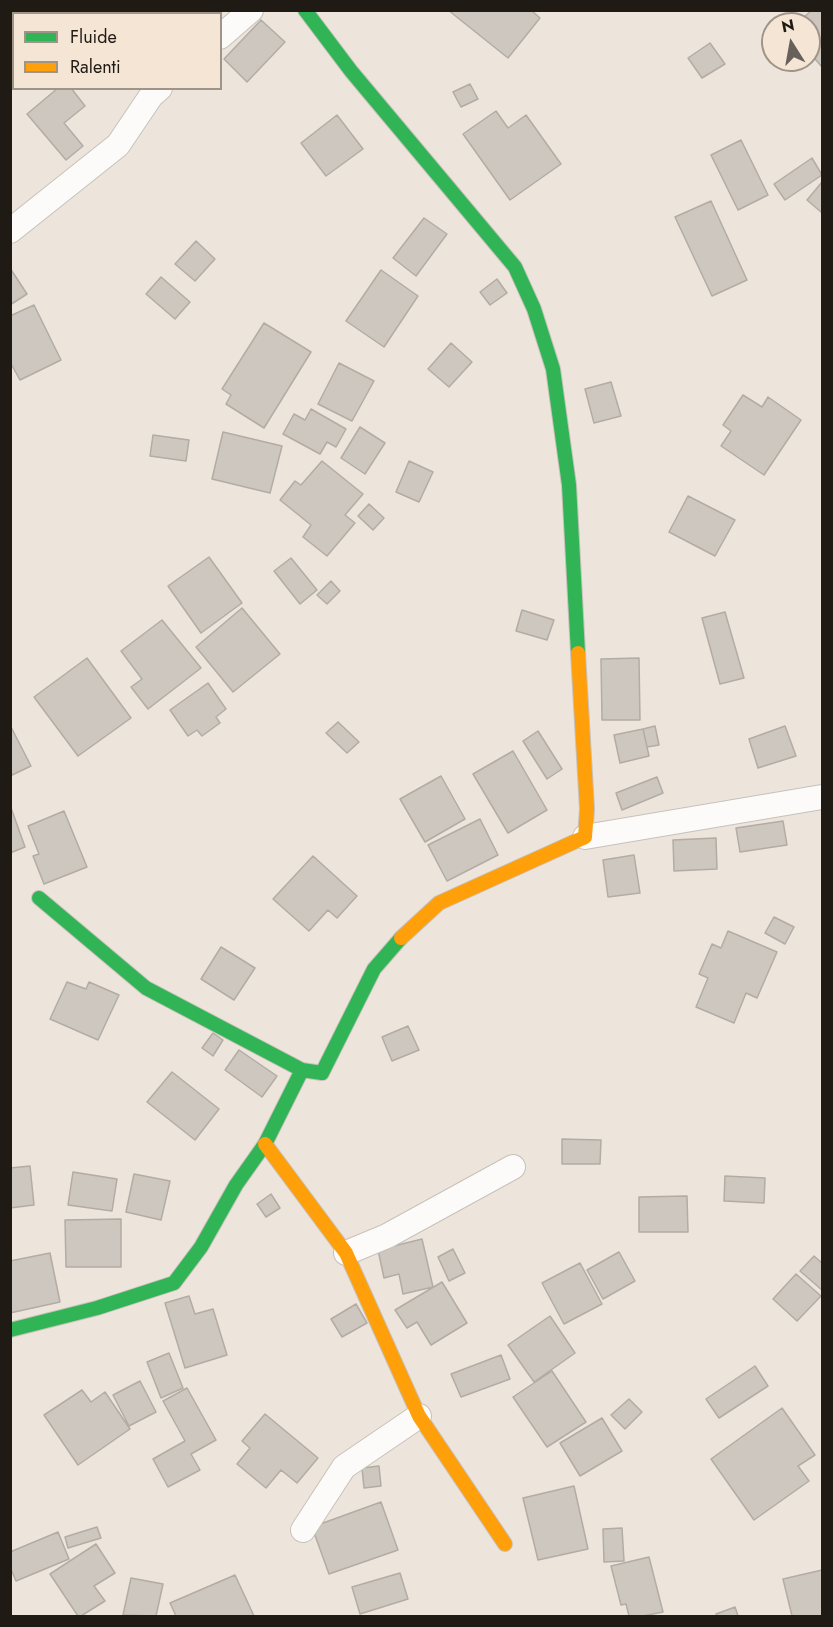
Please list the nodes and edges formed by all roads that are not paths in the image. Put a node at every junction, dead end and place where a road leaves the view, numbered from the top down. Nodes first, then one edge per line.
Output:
1 (251, 10) edge
2 (305, 10) edge
3 (222, 35) edge
4 (158, 90) edge
5 (10, 231) edge
6 (822, 797) edge
7 (585, 837) junction
8 (39, 898) dead end
9 (302, 1070) junction
10 (265, 1144) junction
11 (513, 1167) dead end
12 (346, 1253) junction
13 (10, 1330) edge
14 (419, 1416) junction
15 (303, 1530) dead end
16 (505, 1544) dead end

1 - 3 street
2 - 7 street
4 - 5 street
6 - 7 street
7 - 9 street
8 - 9 street
9 - 10 street
10 - 12 street
10 - 13 street
11 - 12 street
12 - 14 street
14 - 15 street
14 - 16 street

